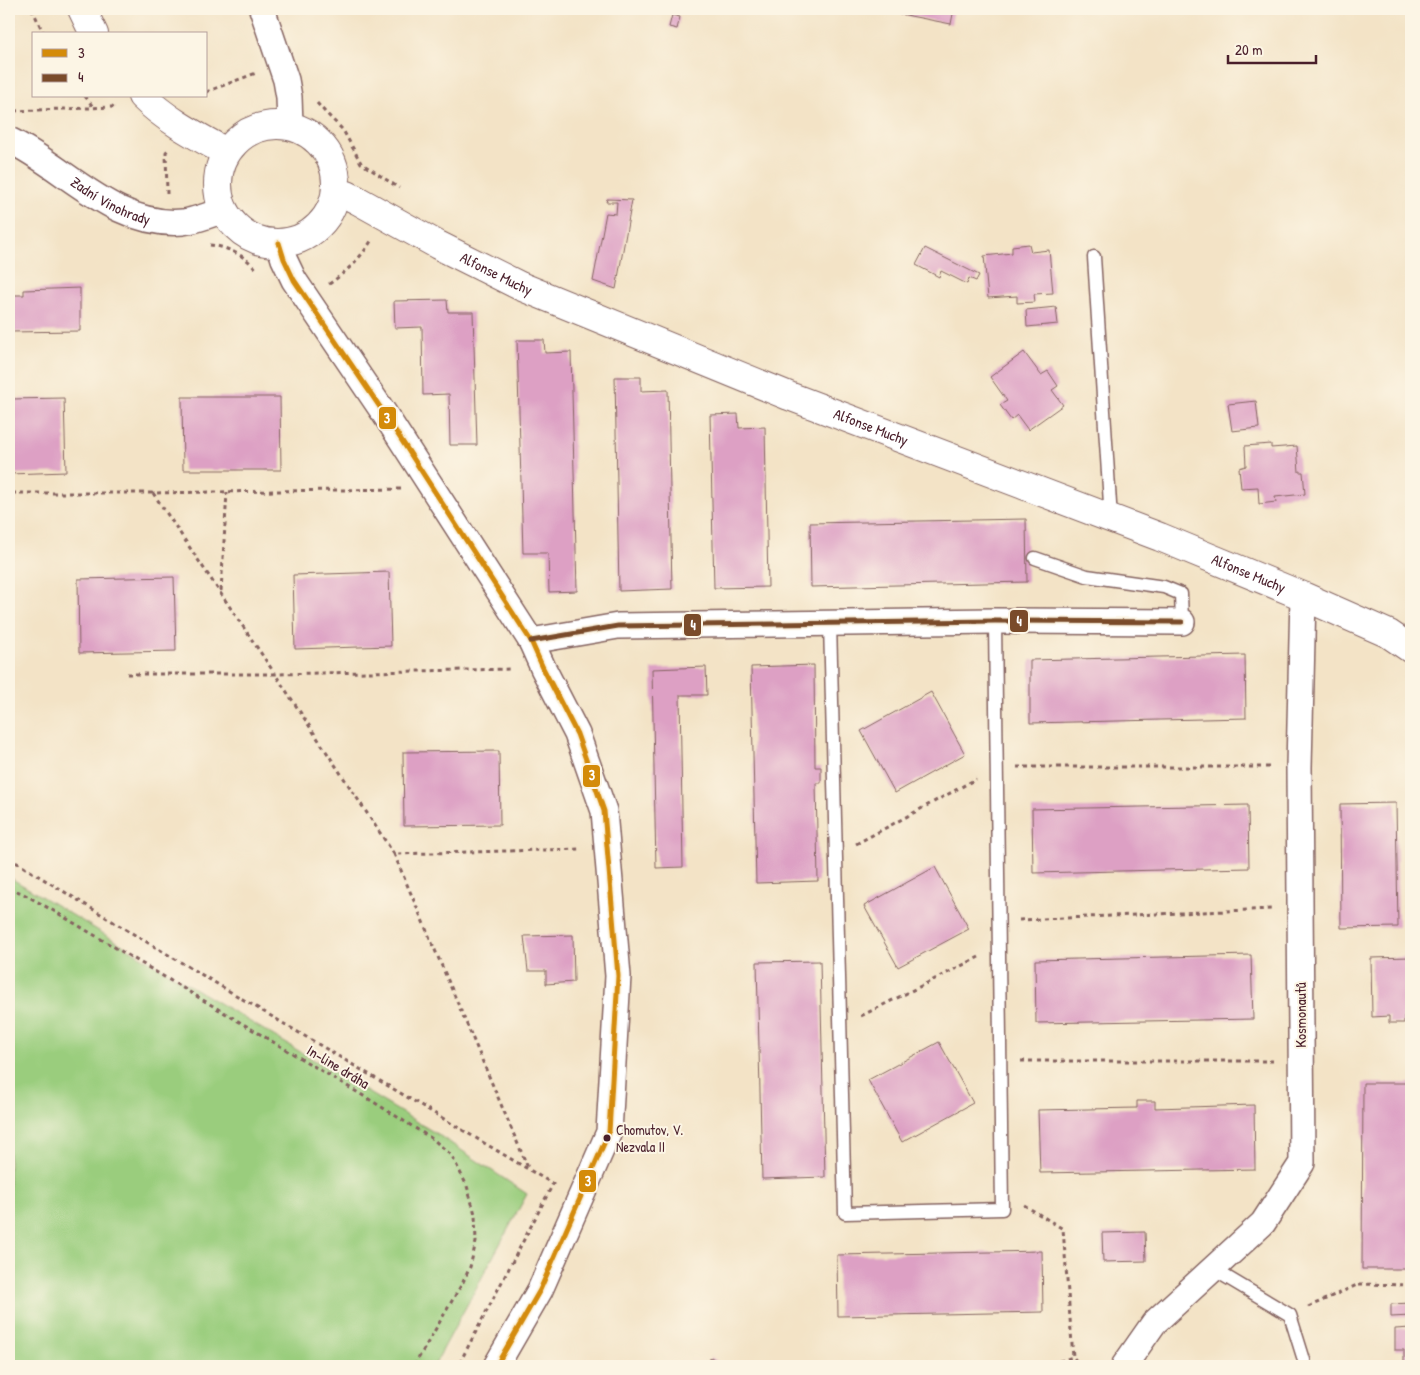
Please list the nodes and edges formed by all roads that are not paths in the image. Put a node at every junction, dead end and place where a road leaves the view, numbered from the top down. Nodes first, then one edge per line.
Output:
1 (82, 9) edge
2 (262, 9) edge
3 (93, 32) edge
4 (144, 98) edge
5 (290, 126) junction
6 (9, 140) edge
7 (226, 152) junction
8 (336, 193) junction
9 (223, 210) junction
10 (279, 243) junction
11 (1094, 257) dead end
12 (1111, 519) junction
13 (1035, 558) dead end
14 (1302, 596) junction
15 (995, 620) junction
16 (1182, 622) joint
17 (830, 623) junction
18 (531, 641) junction
19 (1411, 649) edge
20 (1213, 1269) junction
21 (496, 1366) edge
22 (1124, 1366) edge
23 (1303, 1366) edge

1 - 3 main road
2 - 5 street
4 - 7 main road
5 - 7 main road
5 - 8 main road
6 - 9 street, Zadní Vinohrady
7 - 9 main road
8 - 10 main road
8 - 12 main road, Alfonse Muchy
9 - 10 main road
10 - 18 street
11 - 12 lane
12 - 14 main road, Alfonse Muchy
13 - 16 lane
14 - 19 main road, Alfonse Muchy
14 - 20 street, Kosmonautů
15 - 16 street
15 - 17 street
15 - 17 lane
17 - 18 street
18 - 21 street
20 - 22 street, Kosmonautů
20 - 23 lane

